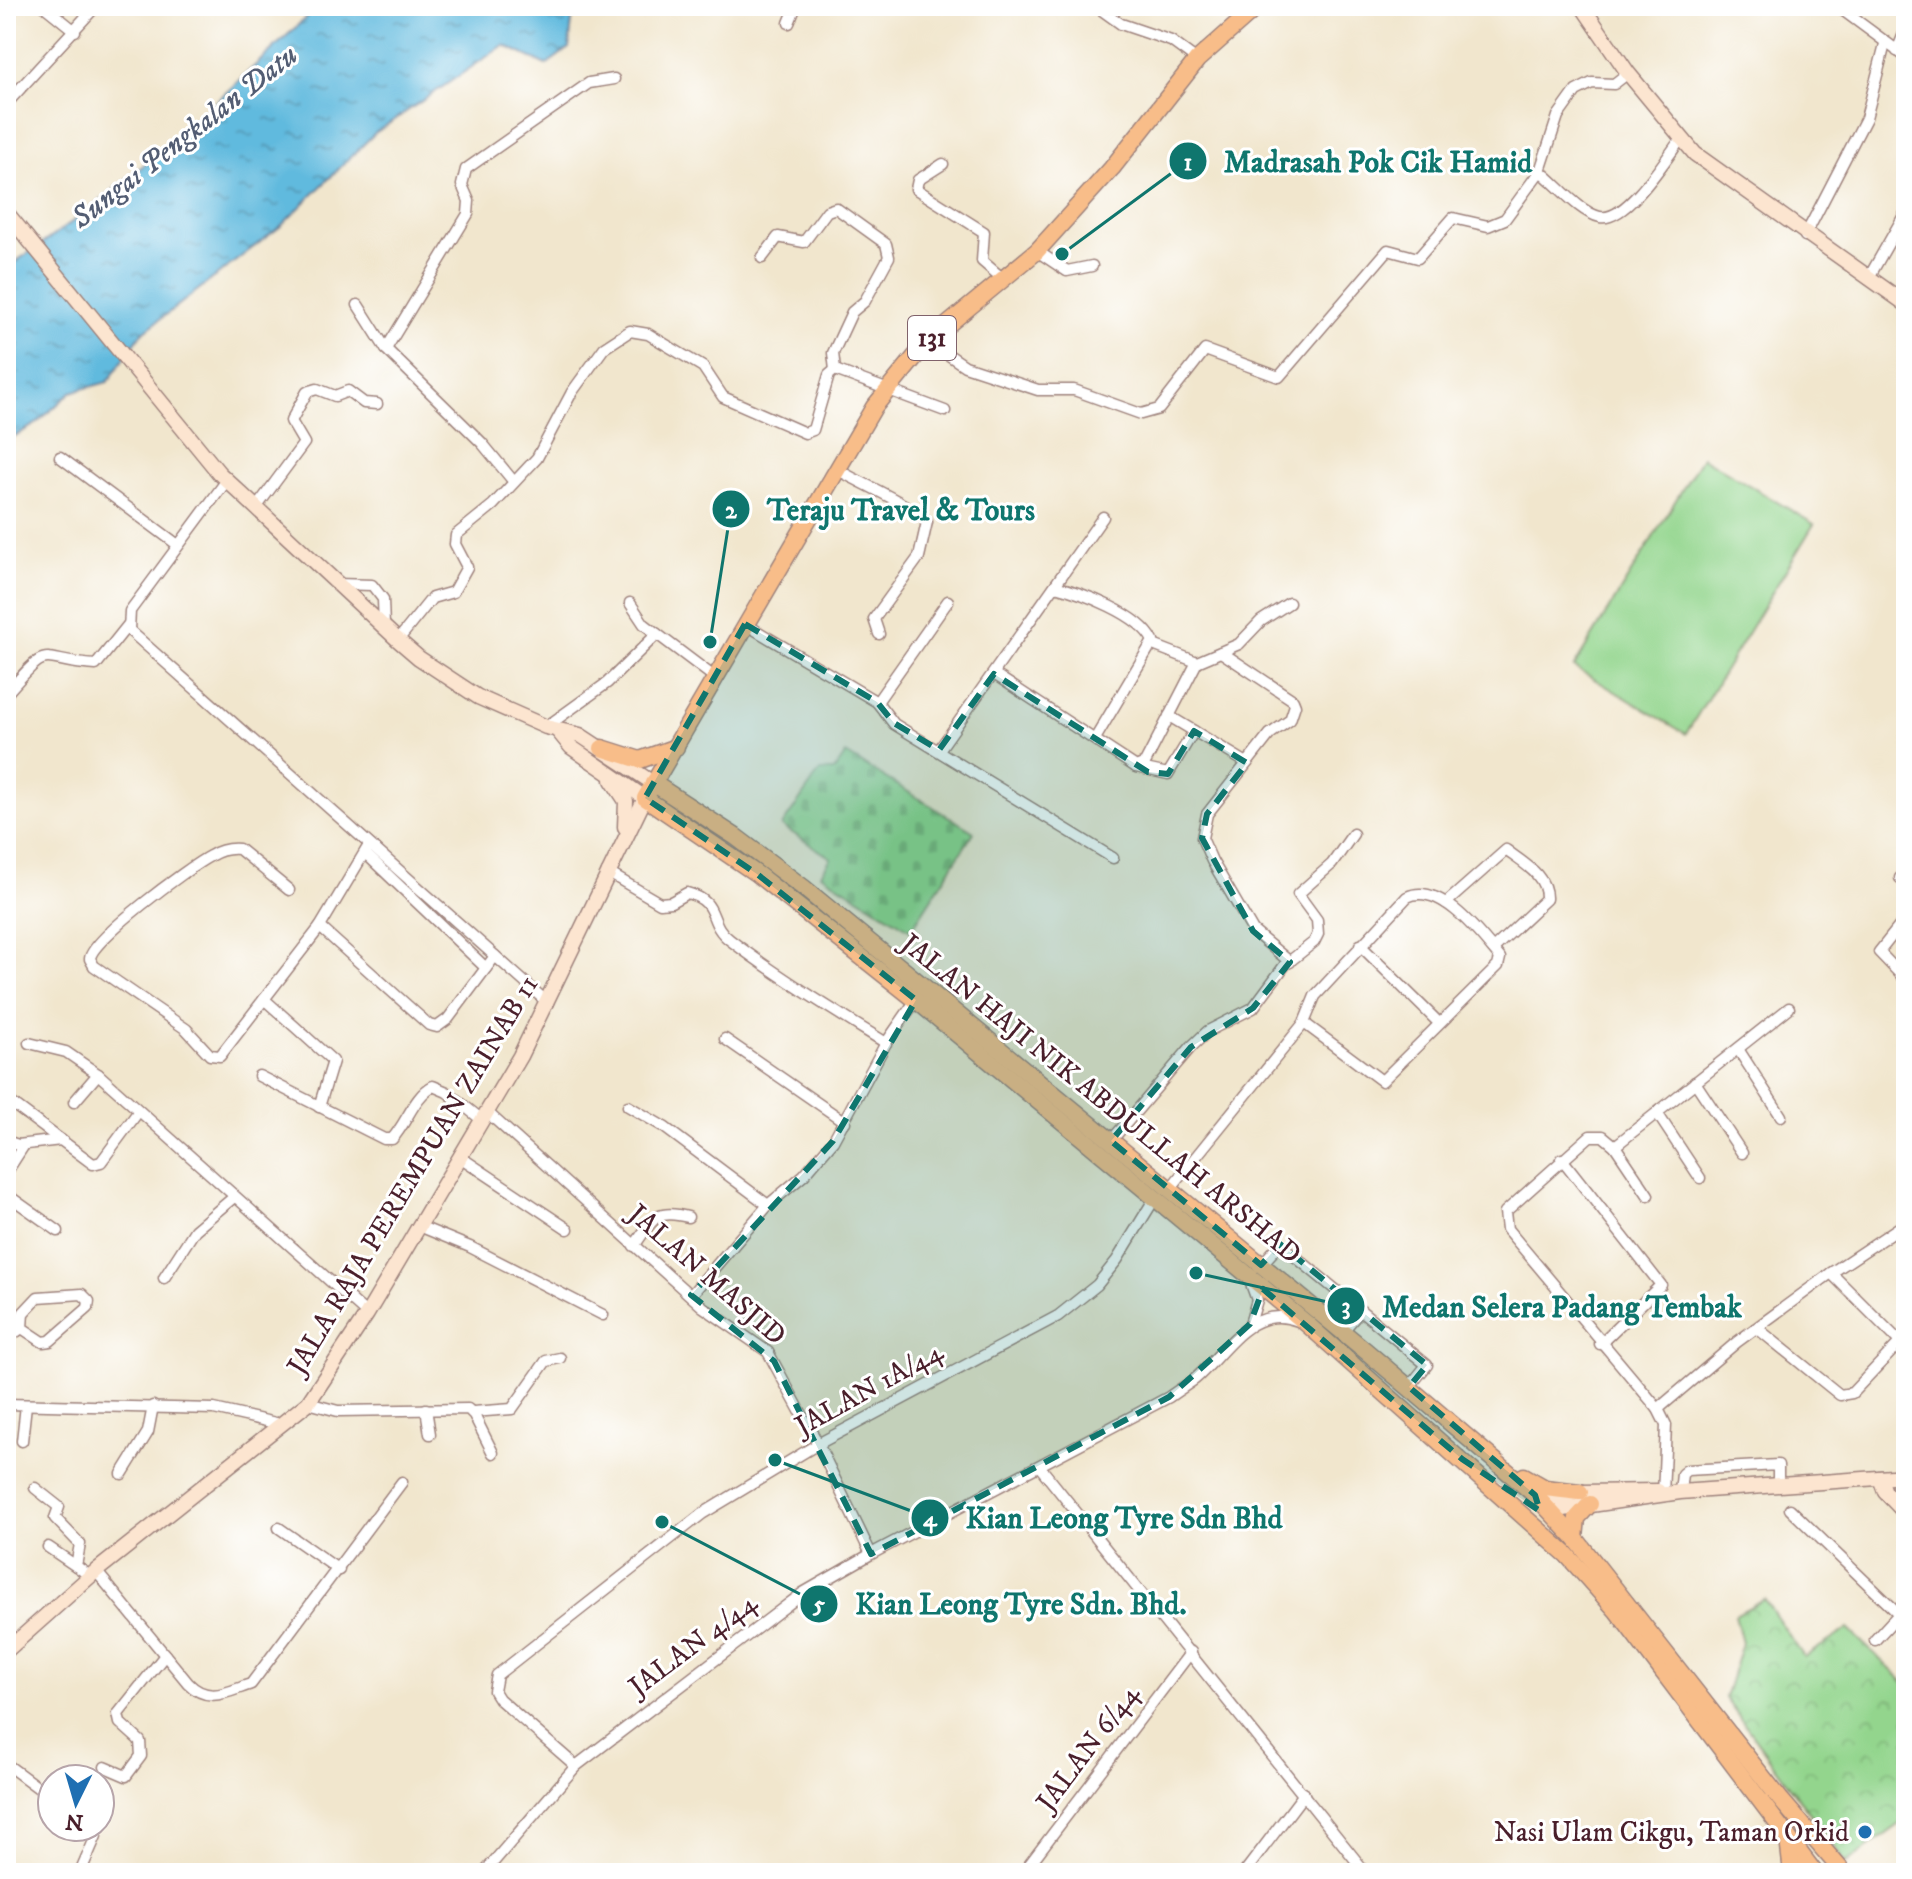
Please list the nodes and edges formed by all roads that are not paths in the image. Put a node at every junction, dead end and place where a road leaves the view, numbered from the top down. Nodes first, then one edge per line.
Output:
1 (44, 6) edge
2 (96, 6) edge
3 (796, 6) edge
4 (1096, 6) edge
5 (1258, 6) edge
6 (1582, 6) edge
7 (1837, 6) edge
8 (789, 23) dead end
9 (1906, 29) edge
10 (75, 31) junction
11 (1885, 44) junction
12 (1902, 54) edge
13 (1197, 60) junction
14 (1628, 73) junction
15 (614, 79) dead end
16 (6, 104) edge
17 (1680, 140) junction
18 (943, 164) dead end
19 (1540, 171) junction
20 (6, 212) edge
21 (1906, 212) edge
22 (1805, 236) junction
23 (1037, 251) junction
24 (762, 258) dead end
25 (1092, 266) dead end
26 (1003, 279) junction
27 (1868, 279) junction
28 (1906, 304) edge
29 (358, 305) dead end
30 (928, 341) junction
31 (386, 349) junction
32 (835, 370) junction
33 (888, 389) junction
34 (377, 404) dead end
35 (945, 411) dead end
36 (60, 457) dead end
37 (836, 469) junction
38 (227, 480) junction
39 (514, 482) junction
40 (256, 508) junction
41 (1103, 517) dead end
42 (178, 545) junction
43 (337, 584) junction
44 (1055, 586) junction
45 (948, 601) dead end
46 (630, 603) dead end
47 (1289, 603) dead end
48 (745, 624) junction
49 (128, 625) junction
50 (384, 627) junction
51 (657, 634) junction
52 (879, 634) dead end
53 (398, 640) junction
54 (1153, 645) junction
55 (1221, 652) junction
56 (1197, 662) junction
57 (994, 674) junction
58 (714, 677) junction
59 (6, 694) edge
60 (877, 702) junction
61 (1169, 716) junction
62 (552, 729) junction
63 (1194, 731) junction
64 (1095, 739) junction
65 (676, 747) junction
66 (939, 750) junction
67 (600, 756) junction
68 (1247, 763) junction
69 (1136, 767) junction
70 (649, 790) junction
71 (1353, 834) dead end
72 (625, 835) junction
73 (367, 849) junction
74 (1113, 858) dead end
75 (607, 872) junction
76 (289, 890) dead end
77 (1446, 903) junction
78 (1906, 918) edge
79 (320, 927) junction
80 (1360, 945) junction
81 (1493, 949) junction
82 (495, 956) junction
83 (1290, 962) junction
84 (486, 968) junction
85 (1906, 980) edge
86 (264, 999) junction
87 (916, 1000) junction
88 (548, 1003) junction
89 (1789, 1008) dead end
90 (1304, 1023) junction
91 (1439, 1023) junction
92 (725, 1039) dead end
93 (29, 1043) dead end
94 (886, 1043) junction
95 (1738, 1049) junction
96 (98, 1074) junction
97 (259, 1076) dead end
98 (1695, 1082) junction
99 (6, 1099) edge
100 (74, 1102) dead end
101 (628, 1106) dead end
102 (319, 1107) junction
103 (138, 1112) junction
104 (1657, 1113) junction
105 (484, 1116) junction
106 (1781, 1116) dead end
107 (845, 1122) junction
108 (61, 1140) junction
109 (6, 1141) edge
110 (1111, 1141) junction
111 (24, 1145) junction
112 (1615, 1146) junction
113 (1742, 1153) dead end
114 (460, 1157) junction
115 (1562, 1159) junction
116 (6, 1173) edge
117 (1700, 1178) dead end
118 (6, 1194) edge
119 (1162, 1194) junction
120 (1648, 1195) dead end
121 (234, 1197) junction
122 (768, 1205) junction
123 (688, 1217) dead end
124 (1906, 1223) edge
125 (419, 1226) junction
126 (568, 1229) dead end
127 (58, 1231) dead end
128 (634, 1246) junction
129 (1261, 1265) junction
130 (1831, 1273) junction
131 (164, 1278) dead end
132 (1249, 1278) junction
133 (691, 1295) junction
134 (1360, 1311) junction
135 (367, 1314) junction
136 (603, 1315) dead end
137 (1250, 1324) junction
138 (1307, 1324) junction
139 (22, 1328) junction
140 (1757, 1328) junction
141 (1342, 1332) junction
142 (6, 1339) edge
143 (1903, 1339) edge
144 (1600, 1344) junction
145 (560, 1358) dead end
146 (1409, 1387) junction
147 (308, 1403) junction
148 (6, 1404) edge
149 (26, 1405) junction
150 (153, 1406) junction
151 (426, 1409) junction
152 (1658, 1409) junction
153 (473, 1412) junction
154 (280, 1424) junction
155 (430, 1434) dead end
156 (22, 1441) dead end
157 (818, 1444) junction
158 (493, 1453) dead end
159 (1462, 1459) junction
160 (1495, 1460) junction
161 (1040, 1467) junction
162 (122, 1474) dead end
163 (1906, 1476) edge
164 (1880, 1478) junction
165 (402, 1482) dead end
166 (1778, 1485) junction
167 (35, 1488) dead end
168 (1669, 1493) junction
169 (1585, 1498) junction
170 (1544, 1508) junction
171 (1790, 1509) dead end
172 (1906, 1514) edge
173 (279, 1528) dead end
174 (1575, 1538) junction
175 (48, 1547) dead end
176 (871, 1554) junction
177 (1567, 1555) junction
178 (76, 1566) junction
179 (339, 1570) junction
180 (93, 1573) junction
181 (1902, 1610) edge
182 (1875, 1640) dead end
183 (6, 1651) edge
184 (1191, 1652) junction
185 (165, 1655) junction
186 (8, 1765) edge
187 (576, 1766) junction
188 (116, 1772) edge
189 (6, 1781) edge
190 (36, 1786) edge
191 (1304, 1794) junction
192 (1786, 1806) junction
193 (1786, 1832) junction
194 (93, 1843) edge
195 (1816, 1871) edge
196 (80, 1873) edge
197 (484, 1873) edge
198 (1023, 1873) edge
199 (1244, 1873) edge
200 (1366, 1873) edge
201 (1792, 1873) edge
202 (1844, 1873) edge

1 - 10 street
2 - 10 street
3 - 8 street
4 - 13 street
5 - 13 main road, 131
6 - 14 main road
7 - 11 street
9 - 12 street
10 - 16 street
11 - 12 street
11 - 22 street
13 - 23 main road, 131
14 - 17 main road
14 - 19 street
15 - 31 street
17 - 19 street
17 - 22 main road
18 - 26 street
19 - 30 street
20 - 38 main road
21 - 27 street
22 - 27 main road
23 - 25 street
23 - 26 main road, 131
24 - 32 street
26 - 30 main road, 131
27 - 28 main road
29 - 31 street
30 - 33 main road, 131
31 - 39 street
32 - 33 street
32 - 39 street
33 - 35 street
33 - 37 main road, 131
34 - 40 street
36 - 42 street
37 - 48 main road, 131
37 - 52 street
38 - 40 main road
38 - 42 street
39 - 53 street
40 - 43 main road
41 - 44 street
42 - 49 street
43 - 50 main road
43 - 50 street
44 - 54 street
44 - 57 street
45 - 60 street
46 - 51 street
47 - 55 street
48 - 58 main road, 131
48 - 60 street
49 - 59 street
49 - 73 street
50 - 53 main road
51 - 58 street
51 - 62 street
53 - 62 main road
54 - 56 street
54 - 64 street
55 - 56 street
55 - 68 street
56 - 61 street
57 - 64 street
57 - 66 street
58 - 65 main road, 131
60 - 66 street
61 - 63 street
61 - 69 street
62 - 67 main road
63 - 68 street
63 - 69 street
64 - 69 street
65 - 67 main road
65 - 70 main road, 131
66 - 74 street
67 - 70 main road
67 - 72 main road
68 - 83 street
70 - 72 main road, JALA RAJA PEREMPUAN ZAINAB 11
70 - 87 main road, JALAN HAJI NIK ABDULLAH ARSHAD
70 - 110 main road, JALAN HAJI NIK ABDULLAH ARSHAD
71 - 83 street
72 - 75 main road, JALA RAJA PEREMPUAN ZAINAB 11
73 - 79 street
73 - 82 street
73 - 84 street
75 - 88 main road, JALA RAJA PEREMPUAN ZAINAB 11
75 - 94 street
76 - 86 street
77 - 80 street, JALAN 1A/44
77 - 81 street
77 - 81 street
78 - 85 street
79 - 84 street
79 - 86 street
80 - 90 street, JALAN 1A/44
80 - 91 street
81 - 91 street
82 - 84 street
82 - 88 street
83 - 110 street
86 - 102 street
87 - 94 street
87 - 119 main road, JALAN HAJI NIK ABDULLAH ARSHAD
88 - 105 main road, JALA RAJA PEREMPUAN ZAINAB 11
89 - 95 street
90 - 91 street
90 - 119 street, JALAN 1A/44
92 - 107 street
93 - 96 street
94 - 107 street
95 - 98 street
95 - 106 street
96 - 100 street
96 - 103 street
97 - 102 street
98 - 104 street
98 - 113 street
99 - 108 street
101 - 122 street
102 - 105 street, JALAN MASJID
103 - 108 street
103 - 121 street
104 - 112 street
104 - 117 street
105 - 114 main road, JALA RAJA PEREMPUAN ZAINAB 11
105 - 128 street, JALAN MASJID
107 - 122 street
108 - 111 street
109 - 111 street
110 - 119 main road, JALAN HAJI NIK ABDULLAH ARSHAD
111 - 116 street
112 - 115 street
112 - 120 street
114 - 125 main road, JALA RAJA PEREMPUAN ZAINAB 11
114 - 126 street
115 - 144 street
115 - 144 street
118 - 127 street
119 - 129 main road, JALAN HAJI NIK ABDULLAH ARSHAD
119 - 132 main road, JALAN HAJI NIK ABDULLAH ARSHAD
119 - 157 street, JALAN 1A/44
121 - 131 street
121 - 135 street
122 - 133 street
123 - 128 street
124 - 130 street
125 - 135 main road, JALA RAJA PEREMPUAN ZAINAB 11
125 - 136 street
128 - 133 street, JALAN MASJID
129 - 134 street
129 - 141 main road, JALAN HAJI NIK ABDULLAH ARSHAD
130 - 140 street
130 - 143 street
132 - 137 street
132 - 138 main road, JALAN HAJI NIK ABDULLAH ARSHAD
133 - 157 street, JALAN MASJID
134 - 141 street
134 - 146 street
135 - 147 main road, JALA RAJA PEREMPUAN ZAINAB 11
137 - 138 street
137 - 161 street, JALAN 4/44
138 - 159 main road, JALAN HAJI NIK ABDULLAH ARSHAD
139 - 139 street
139 - 142 street
140 - 143 street
140 - 152 street
141 - 146 main road, JALAN HAJI NIK ABDULLAH ARSHAD
144 - 152 street
145 - 153 street
146 - 160 main road, JALAN HAJI NIK ABDULLAH ARSHAD
147 - 151 street
147 - 154 main road, JALA RAJA PEREMPUAN ZAINAB 11
148 - 149 street
149 - 150 street
149 - 156 street
150 - 154 street
150 - 162 street
151 - 153 street
151 - 155 street
152 - 168 street
153 - 158 street
154 - 180 main road, JALA RAJA PEREMPUAN ZAINAB 11
157 - 176 street, JALAN MASJID
157 - 187 street, JALAN 1A/44
159 - 170 main road
159 - 177 main road, JALAN HAJI NIK ABDULLAH ARSHAD
160 - 169 main road
160 - 170 main road, JALAN HAJI NIK ABDULLAH ARSHAD
161 - 176 street, JALAN 4/44
161 - 184 street
163 - 164 main road
164 - 166 main road
164 - 172 main road
165 - 179 street
166 - 168 main road
166 - 168 street
167 - 178 street
168 - 169 main road
169 - 170 main road
169 - 174 main road
170 - 174 main road, JALAN HAJI NIK ABDULLAH ARSHAD
170 - 177 main road
171 - 181 street
173 - 179 street
174 - 192 main road, JALAN HAJI NIK ABDULLAH ARSHAD
175 - 178 street
176 - 187 street, JALAN 4/44
177 - 193 main road, JALAN HAJI NIK ABDULLAH ARSHAD
178 - 180 street
179 - 185 street
180 - 183 main road, JALA RAJA PEREMPUAN ZAINAB 11
180 - 185 street
181 - 182 street
184 - 191 street
184 - 198 street, JALAN 6/44
185 - 188 street
186 - 189 street
186 - 190 street
187 - 197 street, JALAN 4/44
191 - 199 street
191 - 200 street
192 - 195 main road
192 - 202 main road, JALAN HAJI NIK ABDULLAH ARSHAD
193 - 195 main road, JALAN HAJI NIK ABDULLAH ARSHAD
193 - 201 main road
194 - 196 street

